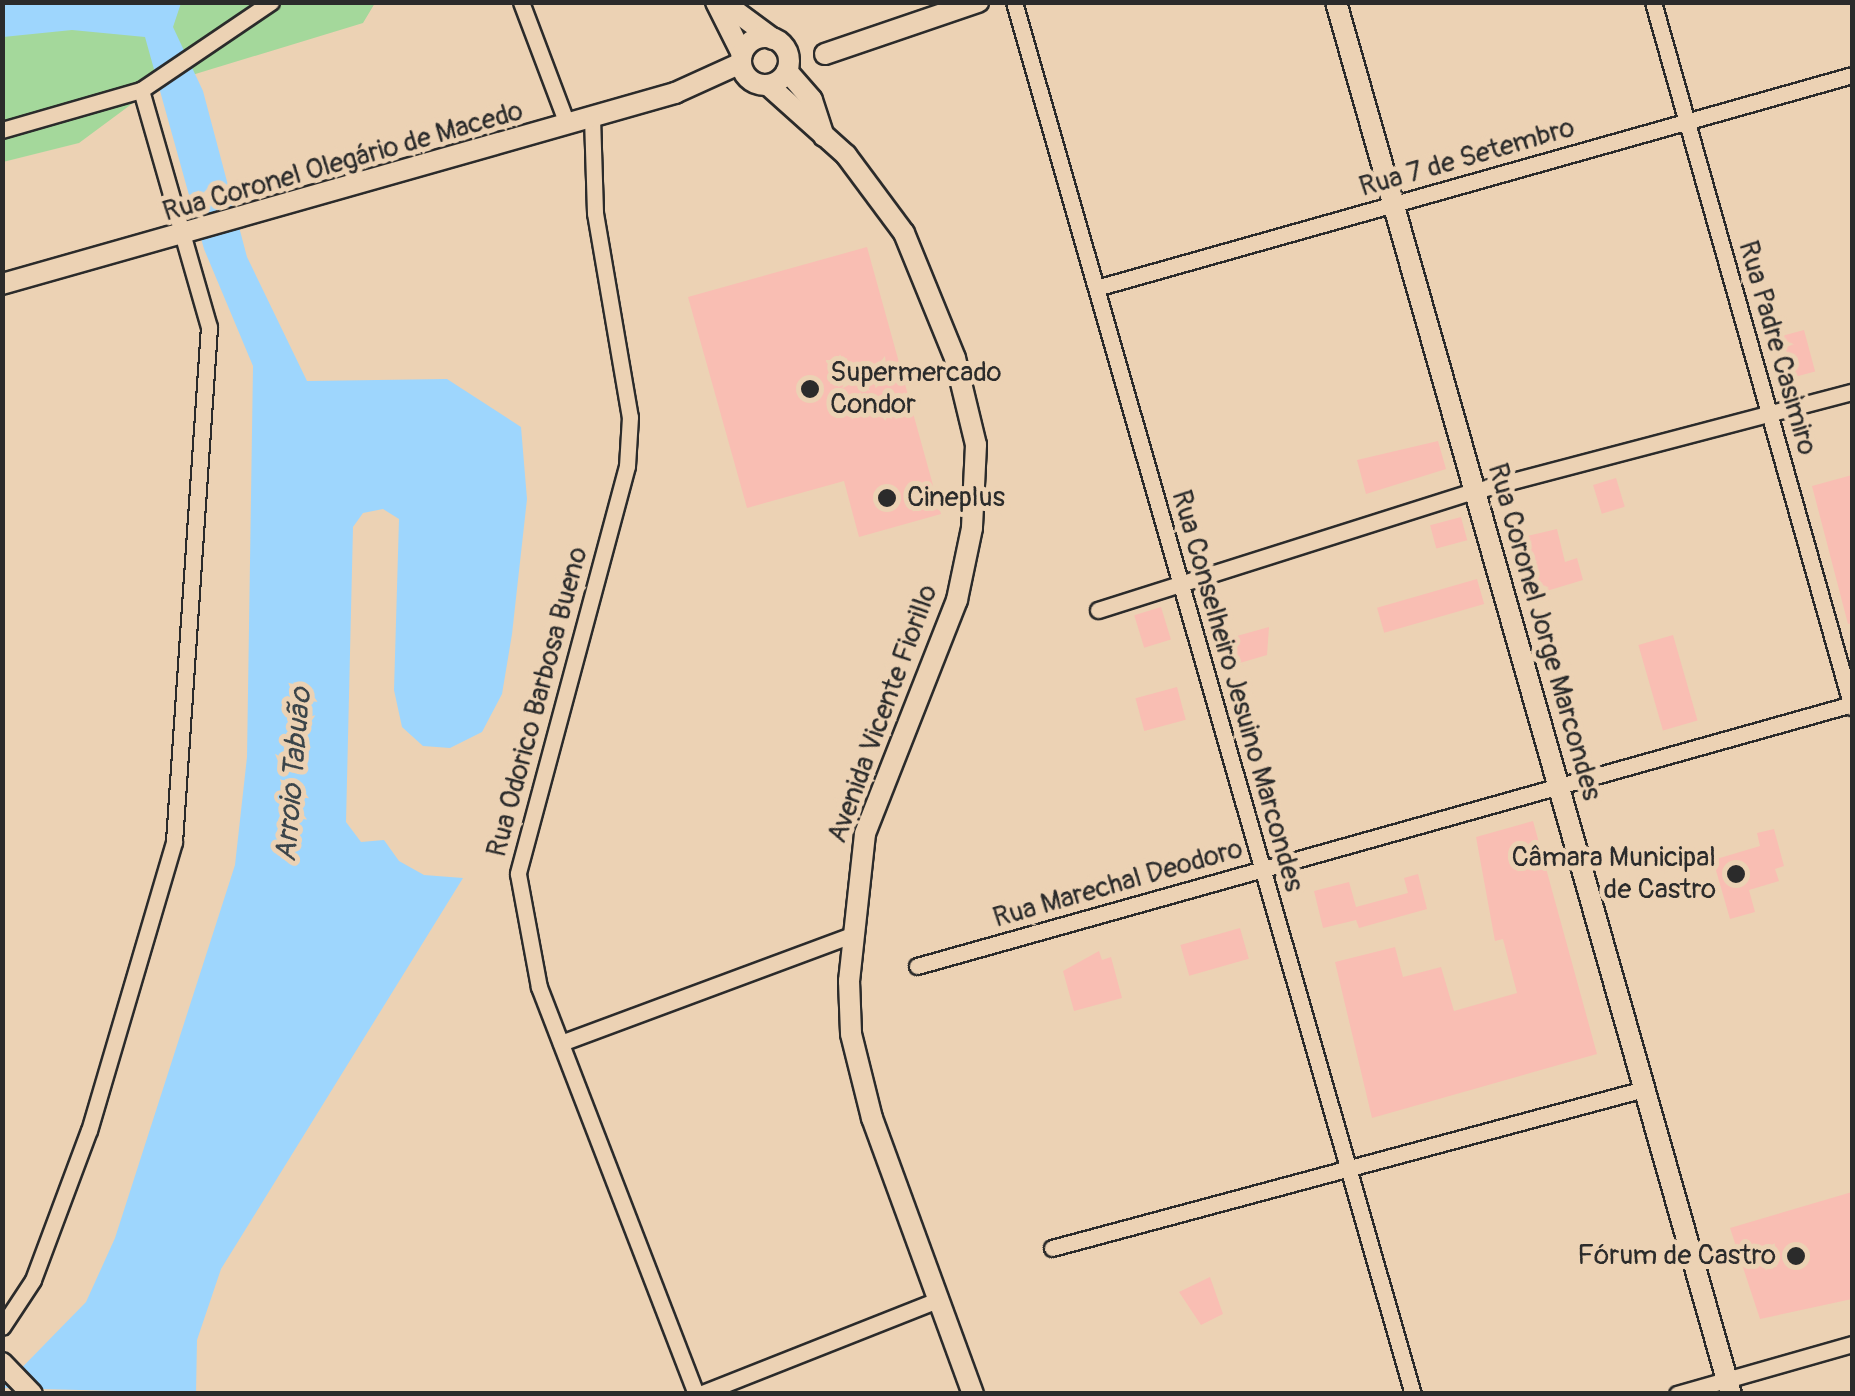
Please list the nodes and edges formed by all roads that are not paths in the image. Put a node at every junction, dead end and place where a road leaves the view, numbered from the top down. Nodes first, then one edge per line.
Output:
1 (270, 2) edge
2 (521, 2) edge
3 (719, 2) edge
4 (978, 2) edge
5 (1014, 2) edge
6 (1336, 2) edge
7 (1654, 2) edge
8 (778, 42) junction
9 (825, 54) junction
10 (741, 59) junction
11 (788, 69) junction
12 (1852, 75) edge
13 (763, 85) junction
14 (697, 86) junction
15 (140, 90) junction
16 (592, 117) junction
17 (1687, 122) junction
18 (567, 124) junction
19 (2, 130) edge
20 (824, 136) junction
21 (1394, 204) junction
22 (186, 237) junction
23 (2, 284) edge
24 (1096, 288) junction
25 (1852, 392) edge
26 (1770, 415) junction
27 (1474, 491) junction
28 (1182, 590) junction
29 (1098, 610) dead end
30 (1852, 705) edge
31 (1560, 784) junction
32 (1262, 870) junction
33 (851, 935) junction
34 (917, 966) dead end
35 (561, 1043) junction
36 (1644, 1089) junction
37 (1347, 1169) junction
38 (1052, 1248) dead end
39 (940, 1300) junction
40 (2, 1327) edge
41 (1852, 1344) edge
42 (10, 1368) edge
43 (1729, 1386) edge
44 (32, 1394) edge
45 (698, 1394) edge
46 (973, 1394) edge
47 (1413, 1394) edge
48 (1676, 1394) edge

1 - 15 street
2 - 18 street
3 - 8 street
3 - 10 street
4 - 9 street
5 - 24 street, Rua Conselheiro Jesuino Marcondes
6 - 21 street, Rua Coronel Jorge Marcondes
7 - 17 street, Rua Padre Casimiro
8 - 9 street
8 - 10 street
8 - 11 street
9 - 11 street
10 - 13 street
10 - 14 street
11 - 13 street
11 - 20 street
12 - 17 street, Rua 7 de Setembro
13 - 14 street
13 - 20 street
14 - 16 street, Rua Coronel Olegário de Macedo
15 - 19 street
15 - 22 street
16 - 18 street, Rua Coronel Olegário de Macedo
16 - 35 street, Rua Odorico Barbosa Bueno
17 - 21 street, Rua 7 de Setembro
17 - 26 street, Rua Padre Casimiro
18 - 22 street, Rua Coronel Olegário de Macedo
20 - 33 street, Avenida Vicente Fiorillo
21 - 24 street, Rua 7 de Setembro
21 - 27 street, Rua Coronel Jorge Marcondes
22 - 23 street, Rua Coronel Olegário de Macedo
22 - 40 street
24 - 28 street, Rua Conselheiro Jesuino Marcondes
25 - 26 street
26 - 27 street
26 - 30 street, Rua Padre Casimiro
27 - 28 street
27 - 31 street, Rua Coronel Jorge Marcondes
28 - 29 street
28 - 32 street, Rua Conselheiro Jesuino Marcondes
30 - 31 street, Rua Marechal Deodoro
31 - 32 street, Rua Marechal Deodoro
31 - 36 street, Rua Coronel Jorge Marcondes
32 - 34 street, Rua Marechal Deodoro
32 - 37 street, Rua Conselheiro Jesuino Marcondes
33 - 35 street
33 - 39 street, Avenida Vicente Fiorillo
35 - 45 street, Rua Odorico Barbosa Bueno
36 - 37 street
36 - 43 street, Rua Coronel Jorge Marcondes
37 - 38 street
37 - 47 street, Rua Conselheiro Jesuino Marcondes
39 - 45 street
39 - 46 street, Avenida Vicente Fiorillo
41 - 43 street
42 - 44 street
43 - 48 street

